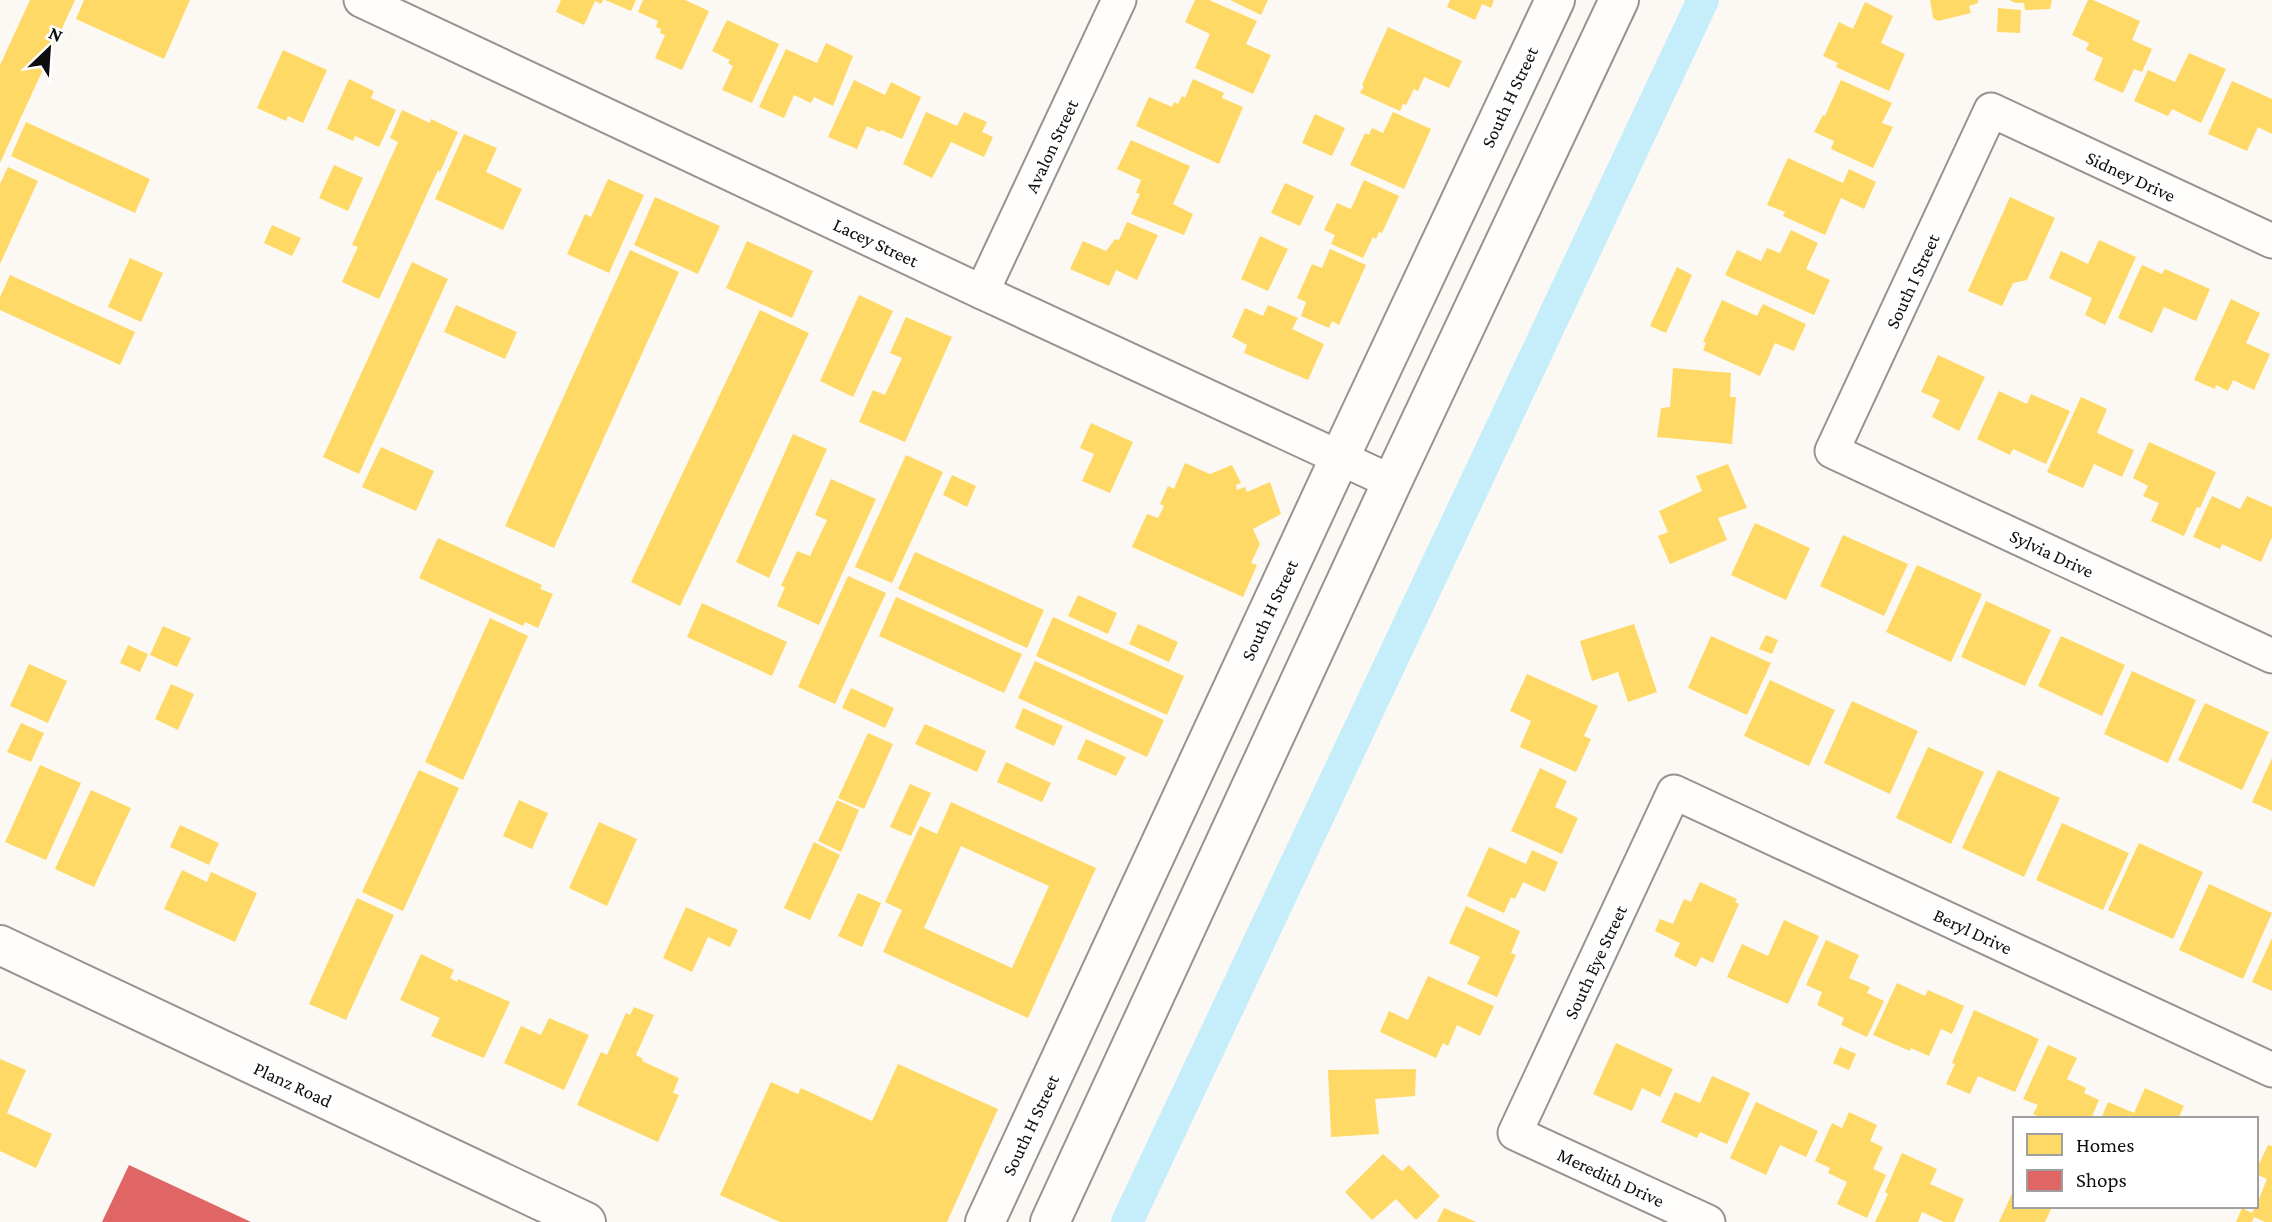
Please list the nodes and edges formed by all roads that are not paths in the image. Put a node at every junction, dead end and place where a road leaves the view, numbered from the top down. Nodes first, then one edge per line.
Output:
1 (361, 0) edge
2 (1119, 0) edge
3 (1555, 0) edge
4 (1619, 0) edge
5 (1991, 110) joint
6 (2272, 241) edge
7 (982, 292) junction
8 (1832, 451) joint
9 (1340, 457) junction
10 (1392, 482) junction
11 (2272, 656) edge
12 (1674, 792) joint
13 (0, 945) edge
14 (2272, 1070) edge
15 (1515, 1133) joint
16 (586, 1222) edge
17 (985, 1222) edge
18 (1050, 1222) edge
19 (1707, 1222) edge

1 - 7 street, Lacey Street
2 - 7 street, Avalon Street
3 - 9 street, South H Street
4 - 10 street
5 - 6 street, Sidney Drive
5 - 8 street, South I Street
7 - 9 street, Lacey Street
8 - 11 street, Sylvia Drive
9 - 10 street, Lacey Street
9 - 17 street, South H Street
10 - 18 street
12 - 14 street, Beryl Drive
12 - 15 street, South Eye Street
13 - 16 street, Planz Road
15 - 19 street, Meredith Drive

